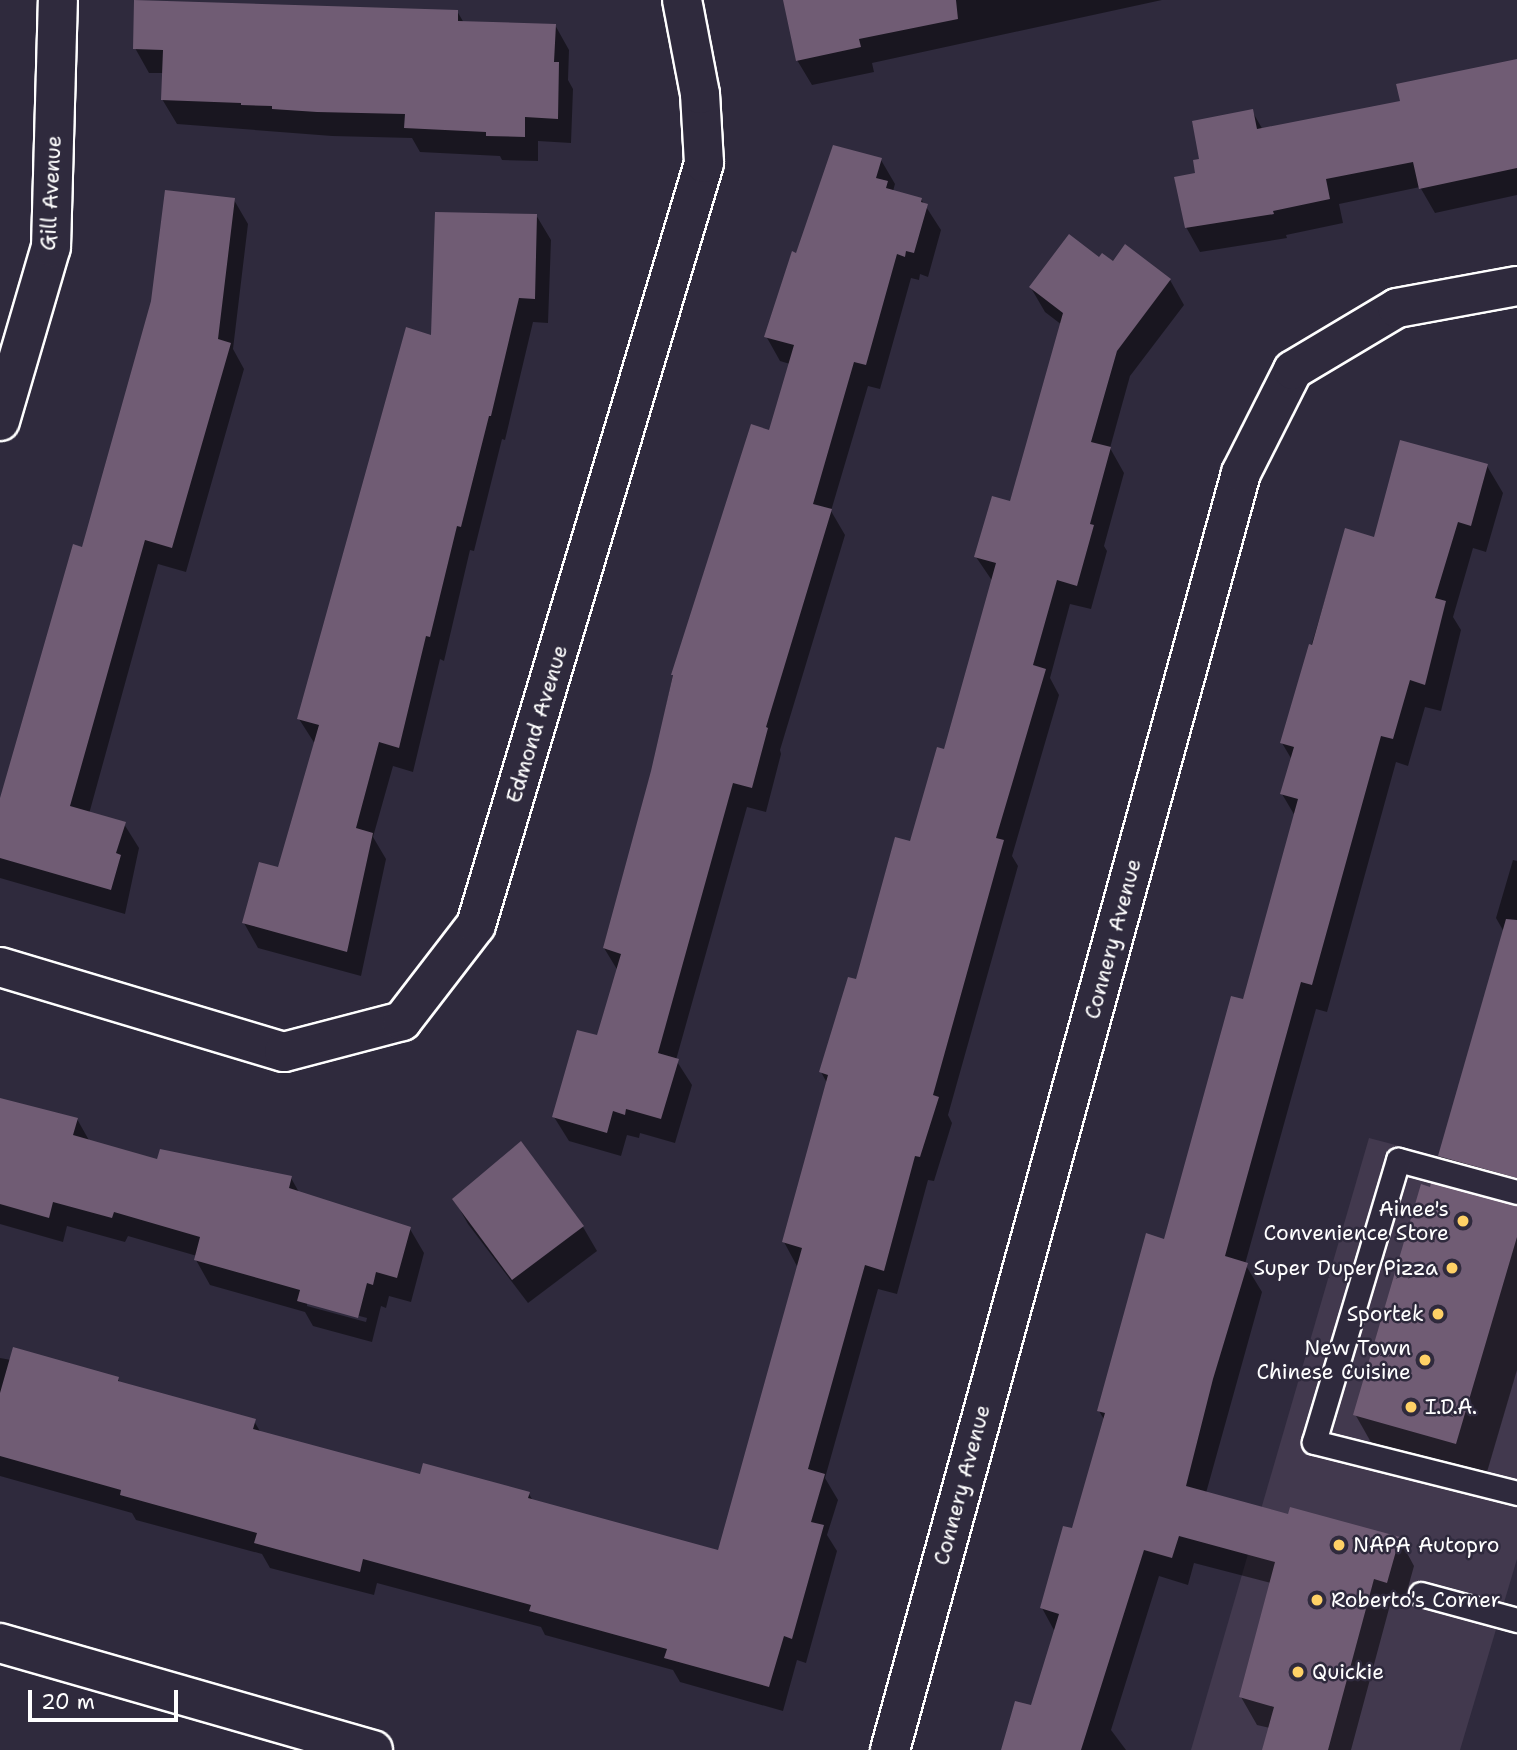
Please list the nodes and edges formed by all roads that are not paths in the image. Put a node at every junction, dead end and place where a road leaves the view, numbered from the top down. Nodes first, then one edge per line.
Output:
1 (58, 0) edge
2 (682, 0) edge
3 (1517, 286) edge
4 (0, 421) edge
5 (0, 967) edge
6 (1517, 1192) edge
7 (1517, 1493) edge
8 (1421, 1594) dead end
9 (1517, 1620) edge
10 (0, 1643) edge
11 (373, 1750) edge
12 (890, 1750) edge

1 - 4 street, Gill Avenue
2 - 5 street, Edmond Avenue
3 - 12 street, Connery Avenue
6 - 7 lane
8 - 9 lane
10 - 11 street

